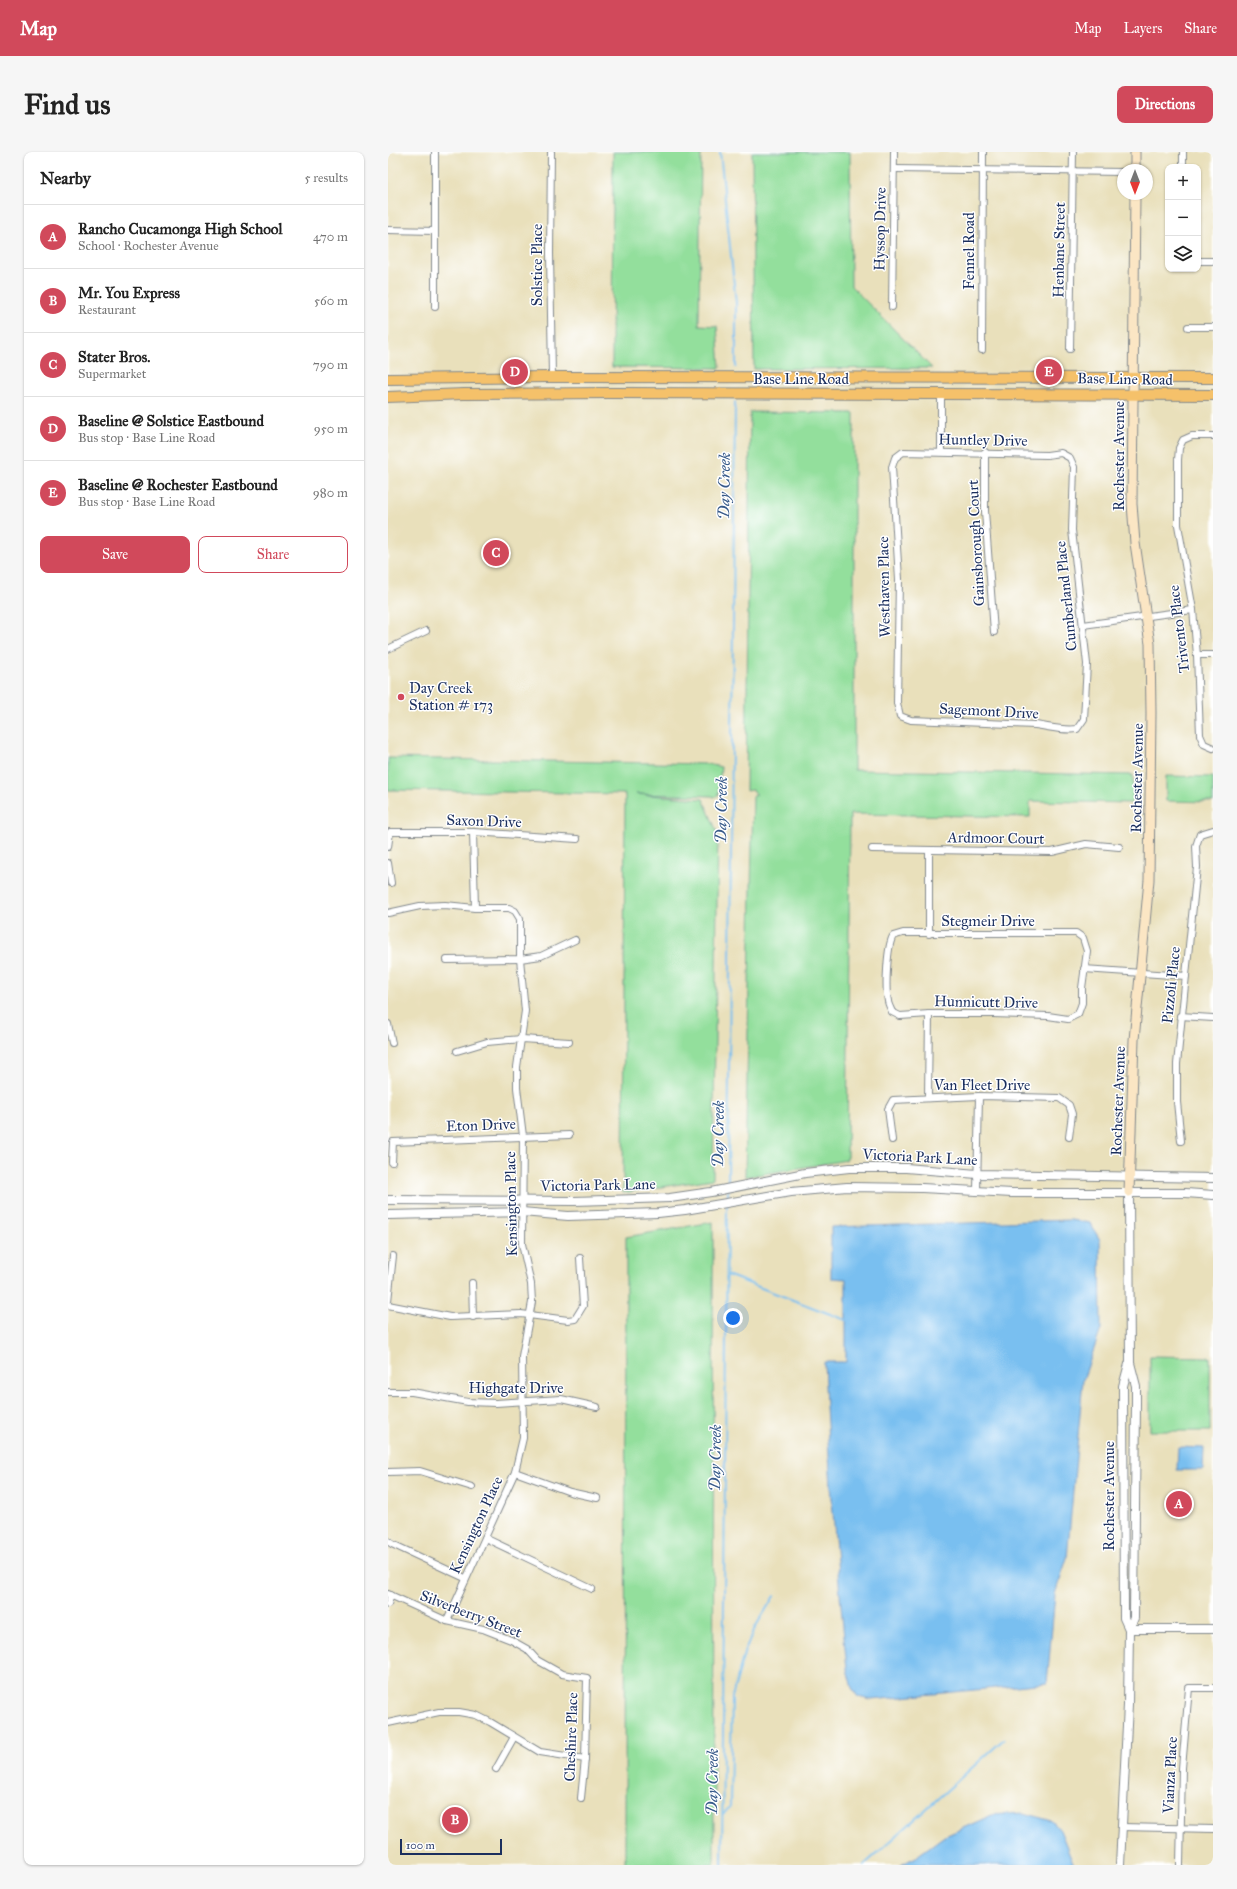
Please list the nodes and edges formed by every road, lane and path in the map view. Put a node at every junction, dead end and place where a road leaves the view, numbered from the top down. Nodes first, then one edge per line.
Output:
1 (436, 152) edge
2 (551, 152) edge
3 (894, 152) edge
4 (983, 152) edge
5 (1073, 152) edge
6 (1135, 152) edge
7 (1183, 152) edge
8 (1135, 164) edge
9 (1183, 164) edge
10 (894, 170) junction
11 (983, 170) junction
12 (1072, 172) junction
13 (1117, 172) edge
14 (1135, 200) edge
15 (388, 230) edge
16 (435, 231) junction
17 (1201, 261) edge
18 (1213, 261) edge
19 (435, 307) dead end
20 (892, 307) dead end
21 (1188, 327) dead end
22 (1213, 327) edge
23 (1070, 349) dead end
24 (982, 350) dead end
25 (552, 377) junction
26 (1134, 378) junction
27 (1213, 378) edge
28 (388, 379) edge
29 (941, 394) junction
30 (1134, 395) junction
31 (1213, 395) edge
32 (388, 398) edge
33 (1213, 436) edge
34 (941, 452) junction
35 (985, 452) junction
36 (895, 458) joint
37 (1070, 458) joint
38 (1193, 610) junction
39 (1147, 617) junction
40 (1083, 625) junction
41 (426, 631) dead end
42 (994, 632) dead end
43 (388, 649) edge
44 (1213, 655) edge
45 (1197, 656) junction
46 (900, 716) joint
47 (1077, 729) joint
48 (1213, 748) edge
49 (1213, 830) edge
50 (473, 832) junction
51 (577, 839) dead end
52 (388, 847) edge
53 (1119, 847) dead end
54 (872, 849) dead end
55 (929, 850) junction
56 (388, 863) edge
57 (391, 883) dead end
58 (475, 908) junction
59 (388, 913) edge
60 (929, 934) junction
61 (576, 940) dead end
62 (520, 959) junction
63 (447, 960) dead end
64 (1084, 969) junction
65 (1141, 972) junction
66 (1186, 976) junction
67 (892, 1012) joint
68 (929, 1014) junction
69 (1180, 1016) junction
70 (1213, 1018) edge
71 (388, 1024) edge
72 (522, 1039) junction
73 (392, 1042) dead end
74 (569, 1042) dead end
75 (457, 1051) dead end
76 (978, 1096) junction
77 (928, 1098) junction
78 (569, 1135) dead end
79 (523, 1136) junction
80 (1069, 1138) dead end
81 (892, 1140) dead end
82 (1181, 1141) dead end
83 (392, 1162) dead end
84 (978, 1174) junction
85 (1130, 1177) junction
86 (1213, 1178) edge
87 (977, 1191) junction
88 (1129, 1192) junction
89 (1213, 1195) edge
90 (388, 1200) edge
91 (523, 1200) junction
92 (522, 1212) junction
93 (388, 1215) edge
94 (393, 1256) dead end
95 (580, 1258) dead end
96 (472, 1283) dead end
97 (388, 1301) edge
98 (388, 1305) edge
99 (530, 1314) junction
100 (473, 1316) junction
101 (1130, 1363) junction
102 (388, 1392) edge
103 (524, 1401) junction
104 (597, 1406) dead end
105 (388, 1472) edge
106 (515, 1472) junction
107 (472, 1487) dead end
108 (597, 1498) dead end
109 (485, 1538) junction
110 (388, 1541) edge
111 (465, 1578) junction
112 (592, 1589) dead end
113 (390, 1595) edge
114 (388, 1604) edge
115 (447, 1621) junction
116 (1129, 1629) junction
117 (1213, 1629) edge
118 (587, 1678) joint
119 (1213, 1688) edge
120 (388, 1723) edge
121 (514, 1737) junction
122 (585, 1758) junction
123 (496, 1769) dead end
124 (581, 1798) dead end
125 (1121, 1827) junction
126 (1180, 1828) junction
127 (1213, 1829) edge
128 (1120, 1865) edge
129 (1180, 1865) edge

1 - 16 street
2 - 25 street, Solstice Place
3 - 10 street, Hyssop Drive
4 - 11 street, Fennel Road
5 - 12 street, Henbane Street
6 - 8 main road
7 - 9 street
10 - 11 street
10 - 20 street, Hyssop Drive
11 - 12 street
11 - 24 street, Fennel Road
12 - 13 street
12 - 23 street, Henbane Street
14 - 26 main road, Rochester Avenue
15 - 16 street
16 - 19 street
17 - 18 street
21 - 22 street
25 - 26 main road, Base Line Road
25 - 28 main road, Base Line Road
26 - 27 main road, Base Line Road
26 - 30 main road, Rochester Avenue
29 - 30 main road, Base Line Road
29 - 32 main road, Base Line Road
29 - 34 street
30 - 31 main road, Base Line Road
30 - 39 main road, Rochester Avenue
33 - 38 street, Trivento Place
34 - 35 street, Huntley Drive
34 - 36 street, Huntley Drive
35 - 37 street, Huntley Drive
35 - 42 street, Gainsborough Court
36 - 46 street, Westhaven Place
37 - 40 street, Cumberland Place
38 - 39 street
38 - 45 street, Trivento Place
39 - 40 street
39 - 65 main road, Rochester Avenue
40 - 47 street, Cumberland Place
41 - 43 street
44 - 45 street
45 - 48 street, Trivento Place
46 - 47 street, Sagemont Drive
49 - 66 street, Pizzoli Place
50 - 51 street, Saxon Drive
50 - 52 street, Saxon Drive
50 - 58 street
53 - 55 street, Ardmoor Court
54 - 55 street, Ardmoor Court
55 - 60 street
56 - 57 street
58 - 59 street
58 - 62 street, Kensington Place
60 - 64 street, Stegmeir Drive
60 - 67 street, Stegmeir Drive
61 - 62 street
62 - 63 street
62 - 72 street, Kensington Place
64 - 65 street
64 - 68 street, Hunnicutt Drive
65 - 66 street
65 - 85 main road, Rochester Avenue
66 - 69 street, Pizzoli Place
67 - 68 street, Hunnicutt Drive
68 - 77 street
69 - 70 street
69 - 82 street, Pizzoli Place
71 - 73 street
72 - 74 street
72 - 75 street
72 - 79 street, Kensington Place
76 - 77 street, Van Fleet Drive
76 - 80 street, Van Fleet Drive
76 - 84 street
77 - 81 street, Van Fleet Drive
78 - 79 street, Eton Drive
79 - 83 street, Eton Drive
79 - 91 street, Kensington Place
84 - 85 street, Victoria Park Lane
84 - 87 street
84 - 91 street, Victoria Park Lane
85 - 86 street, Victoria Park Lane
85 - 88 main road, Rochester Avenue
87 - 88 street, Victoria Park Lane
87 - 92 street, Victoria Park Lane
88 - 89 street, Victoria Park Lane
88 - 101 street, Rochester Avenue
90 - 91 street, Victoria Park Lane
91 - 92 street, Kensington Place
92 - 93 street, Victoria Park Lane
92 - 99 street, Kensington Place
94 - 97 street
95 - 99 street
96 - 100 street
98 - 100 street
99 - 100 street
99 - 103 street, Kensington Place
101 - 116 street, Rochester Avenue
101 - 116 street, Rochester Avenue
102 - 103 street, Highgate Drive
103 - 104 street, Highgate Drive
103 - 106 street, Kensington Place
105 - 107 street
106 - 108 street
106 - 109 street, Kensington Place
109 - 111 street, Kensington Place
109 - 112 street
110 - 111 street
111 - 115 street, Kensington Place
113 - 114 street
113 - 115 street, Silverberry Street
115 - 118 street, Silverberry Street
116 - 117 street
116 - 125 street, Rochester Avenue
118 - 122 street, Cheshire Place
119 - 126 street, Vianza Place
120 - 121 street
121 - 122 street
121 - 123 street
122 - 124 street, Cheshire Place
125 - 126 street
125 - 128 street, Rochester Avenue
126 - 127 street
126 - 129 street, Vianza Place

